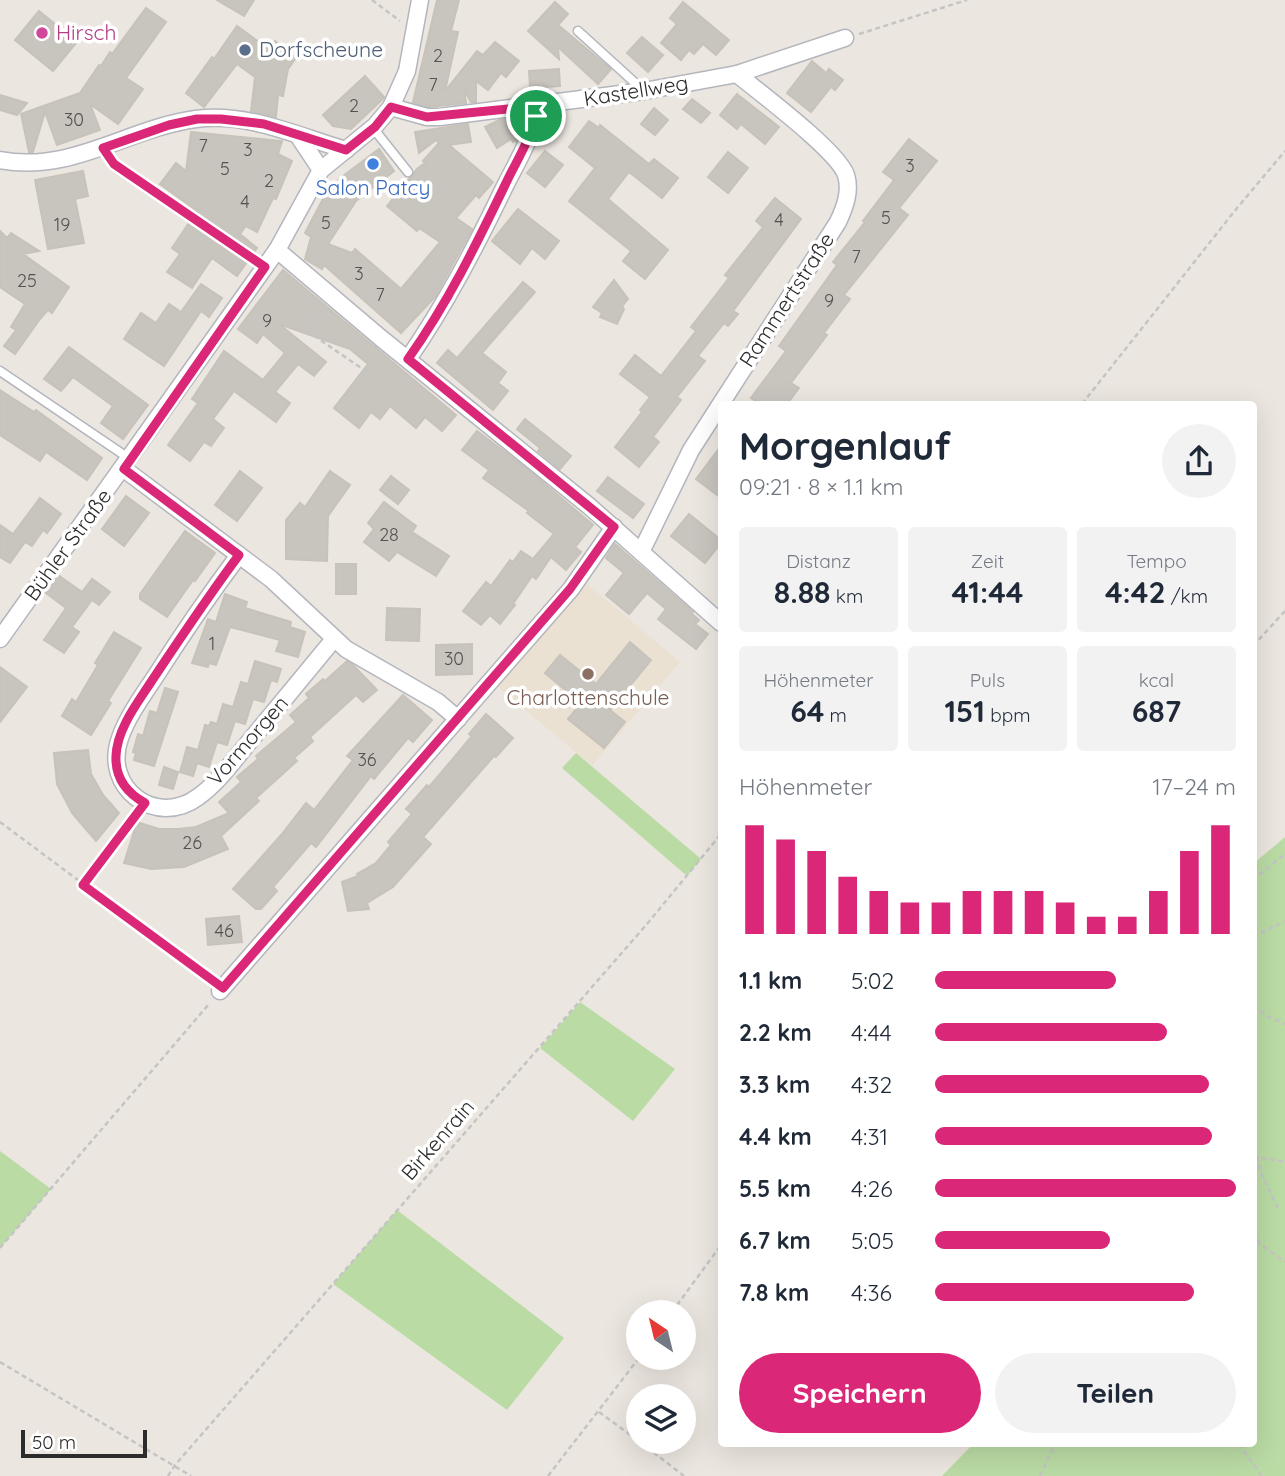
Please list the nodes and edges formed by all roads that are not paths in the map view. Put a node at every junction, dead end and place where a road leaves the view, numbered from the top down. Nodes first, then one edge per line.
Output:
1 (420, 0) edge
2 (578, 31) dead end
3 (845, 38) road end
4 (737, 74) junction
5 (644, 91) junction
6 (537, 106) junction
7 (391, 107) junction
8 (373, 128) junction
9 (299, 137) junction
10 (346, 150) junction
11 (0, 160) edge
12 (321, 170) junction
13 (408, 173) dead end
14 (277, 250) junction
15 (408, 359) junction
16 (0, 371) edge
17 (723, 401) edge
18 (718, 408) edge
19 (127, 464) junction
20 (614, 527) junction
21 (641, 552) junction
22 (239, 555) junction
23 (718, 620) edge
24 (0, 639) edge
25 (334, 639) junction
26 (458, 719) junction
27 (222, 990) road end

1 - 7 street
2 - 5 lane
3 - 4 street, Kastellweg
4 - 5 street, Kastellweg
4 - 17 street, Rammertstraße
5 - 6 street, Kastellweg
6 - 7 street, Kastellweg
6 - 15 street
7 - 8 street
8 - 10 street
8 - 13 lane
9 - 10 street
9 - 11 street
9 - 12 street
10 - 12 street
12 - 14 street, Bühler Straße
14 - 15 street
14 - 19 street, Bühler Straße
15 - 20 street
16 - 19 lane
18 - 21 street, Rammertstraße
19 - 22 street
19 - 24 street, Bühler Straße
20 - 21 street
20 - 26 street
21 - 23 street
22 - 25 street
22 - 25 street, Vormorgen
25 - 26 street
26 - 27 street

